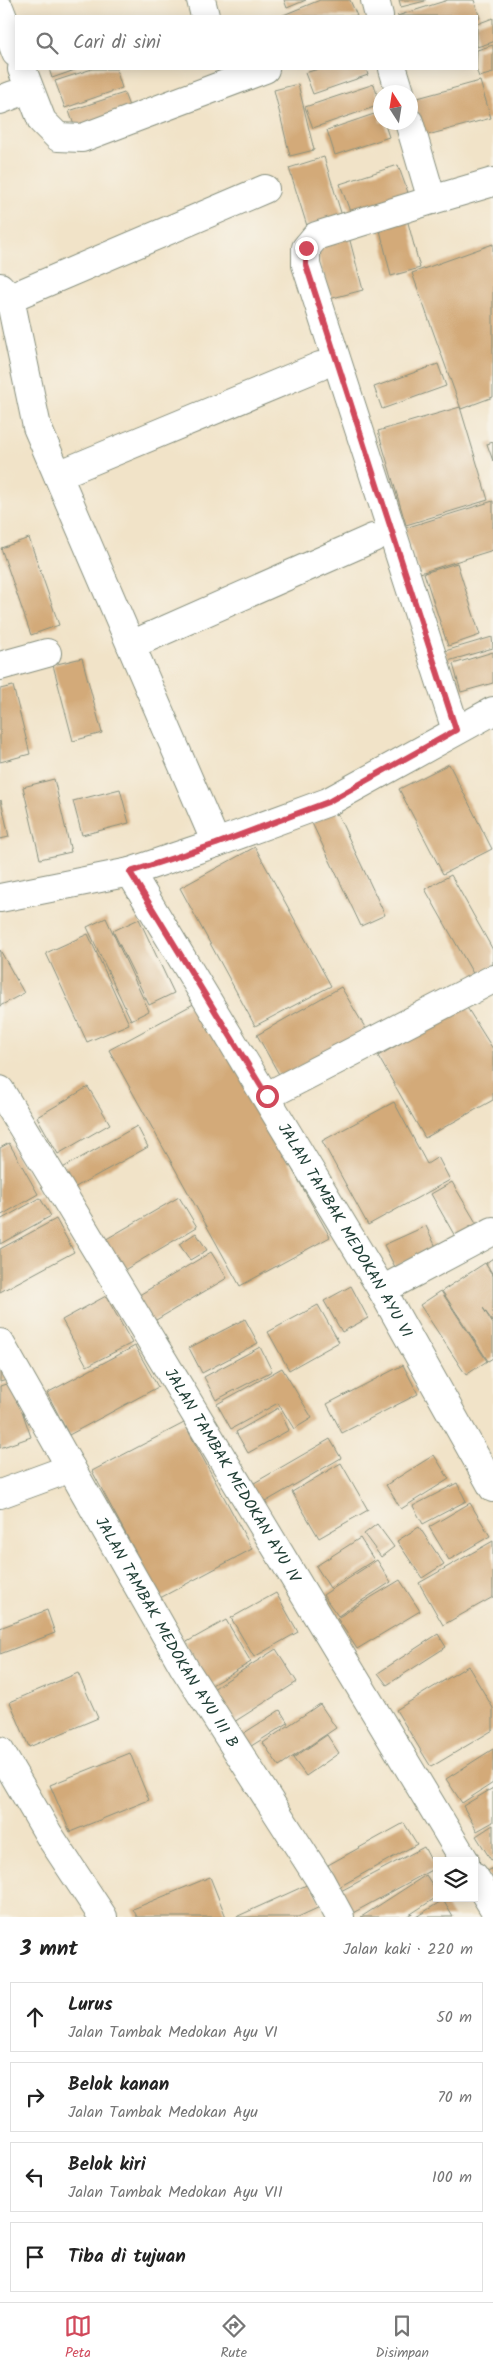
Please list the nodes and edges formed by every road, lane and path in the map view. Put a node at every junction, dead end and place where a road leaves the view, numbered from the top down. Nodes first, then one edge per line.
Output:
1 (201, 0) edge
2 (375, 0) edge
3 (0, 10) edge
4 (205, 15) edge
5 (378, 15) edge
6 (15, 50) edge
7 (22, 70) edge
8 (259, 70) edge
9 (393, 70) edge
10 (220, 76) edge
11 (398, 85) edge
12 (411, 130) edge
13 (493, 182) edge
14 (265, 189) dead end
15 (432, 200) junction
16 (5, 292) edge
17 (320, 366) dead end
18 (58, 475) junction
19 (373, 538) dead end
20 (131, 645) junction
21 (47, 652) dead end
22 (0, 666) edge
23 (493, 711) edge
24 (456, 730) junction
25 (216, 844) junction
26 (130, 872) junction
27 (0, 898) edge
28 (493, 979) edge
29 (0, 1090) edge
30 (267, 1096) junction
31 (493, 1231) edge
32 (382, 1290) junction
33 (0, 1343) edge
34 (71, 1468) junction
35 (492, 1484) edge
36 (0, 1494) edge
37 (0, 1751) edge
38 (463, 1857) edge
39 (478, 1883) edge
40 (493, 1907) edge
41 (103, 1917) edge
42 (340, 1917) edge

1 - 4 street
2 - 5 street
3 - 6 street
7 - 10 street
8 - 10 street
9 - 11 street
12 - 15 street
13 - 15 street
14 - 16 street
15 - 24 street
16 - 18 street
17 - 18 street
18 - 20 street
19 - 20 street
20 - 25 street
21 - 22 street
23 - 24 street
24 - 25 street
25 - 26 street
26 - 27 street
26 - 30 street, JALAN TAMBAK MEDOKAN AYU VI
28 - 30 street
29 - 38 street, JALAN TAMBAK MEDOKAN AYU IV
30 - 32 street, JALAN TAMBAK MEDOKAN AYU VI
31 - 32 street
32 - 35 street, JALAN TAMBAK MEDOKAN AYU VI
33 - 34 street, JALAN TAMBAK MEDOKAN AYU III B
34 - 36 street
34 - 42 street, JALAN TAMBAK MEDOKAN AYU III B
37 - 41 street
39 - 40 street

